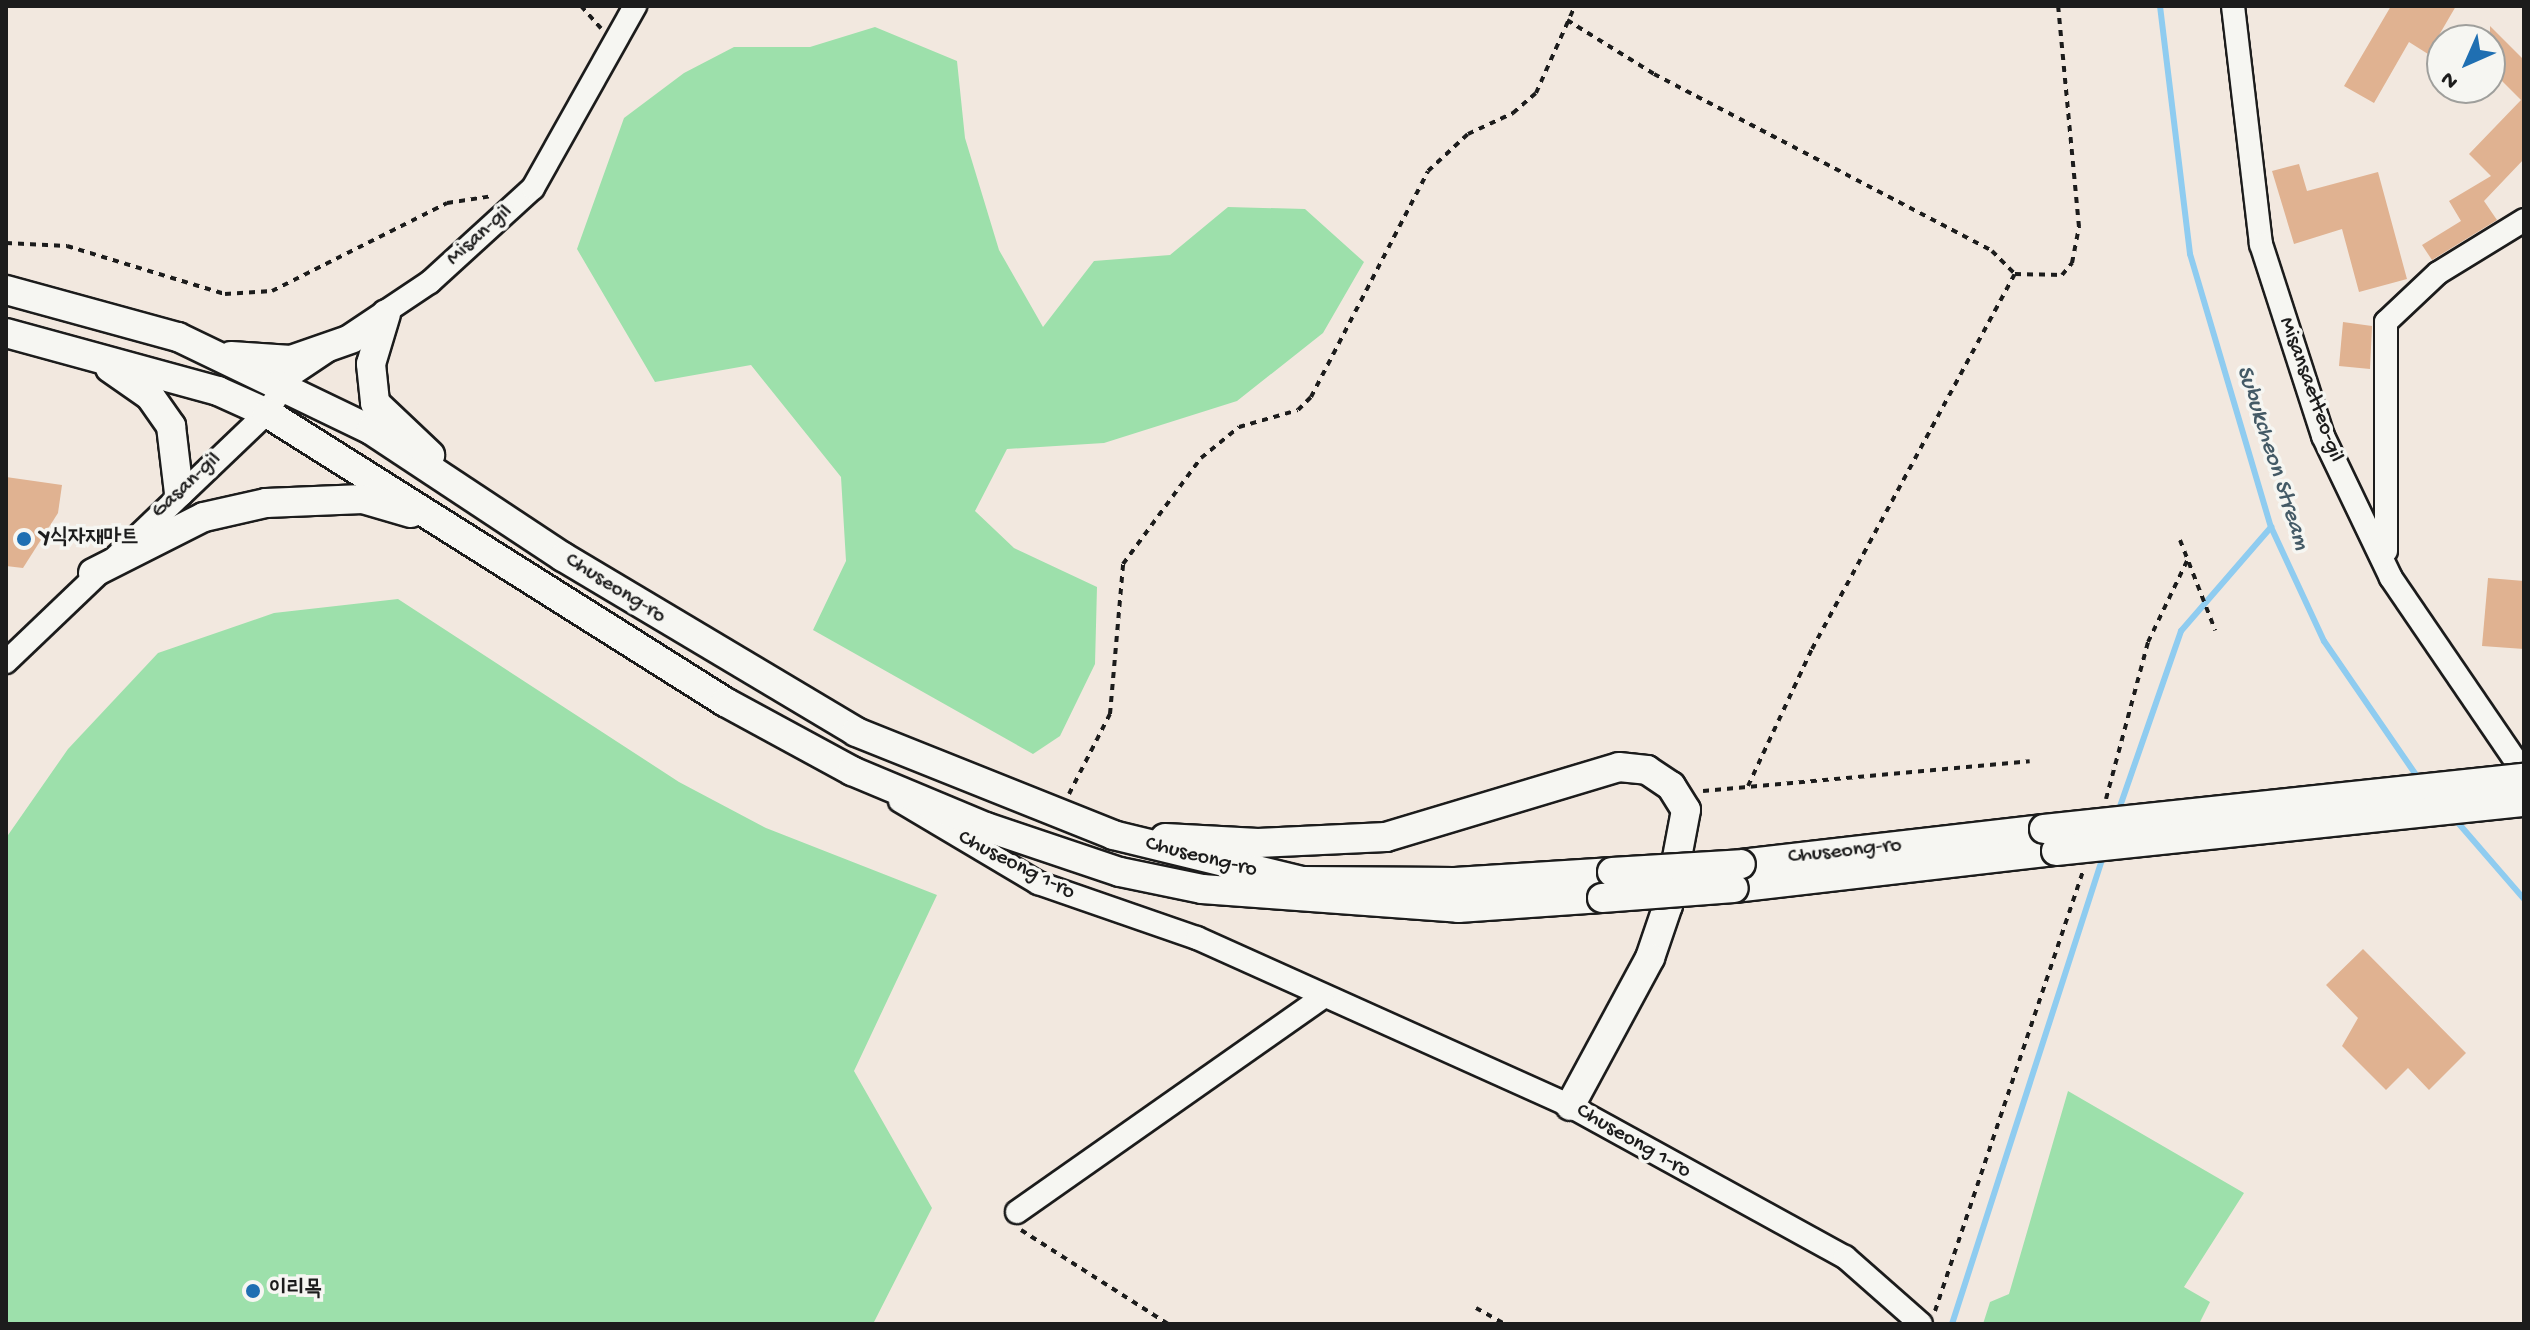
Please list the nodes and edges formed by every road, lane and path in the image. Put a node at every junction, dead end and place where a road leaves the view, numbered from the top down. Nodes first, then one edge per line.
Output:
1 (581, 6) edge
2 (635, 6) edge
3 (1575, 6) edge
4 (2058, 6) edge
5 (2233, 6) edge
6 (1567, 20) junction
7 (618, 35) junction
8 (516, 204) junction
9 (2524, 220) edge
10 (6, 243) edge
11 (2015, 274) junction
12 (6, 290) edge
13 (386, 314) junction
14 (6, 333) edge
15 (351, 339) junction
16 (217, 355) junction
17 (93, 357) junction
18 (283, 386) junction
19 (267, 413) junction
20 (457, 486) junction
21 (179, 493) junction
22 (454, 527) junction
23 (2180, 540) dead end
24 (2187, 561) junction
25 (93, 573) junction
26 (2391, 578) junction
27 (2215, 630) dead end
28 (7, 660) edge
29 (2030, 761) dead end
30 (852, 771) junction
31 (2524, 775) edge
32 (1748, 786) junction
33 (1684, 802) junction
34 (2524, 802) edge
35 (2105, 804) dead end
36 (1058, 812) junction
37 (1113, 835) junction
38 (2050, 840) junction
39 (2085, 863) dead end
40 (1737, 876) junction
41 (1322, 998) junction
42 (1570, 1106) junction
43 (1017, 1212) joint
44 (1476, 1308) dead end
45 (1168, 1324) edge
46 (1505, 1324) edge
47 (1921, 1324) edge
48 (1929, 1324) edge

1 - 7 path
2 - 7 street, Misan-gil
3 - 6 path
4 - 11 path
5 - 26 street, Misansaetteo-gil
6 - 11 path
6 - 36 path
7 - 8 street, Misan-gil
8 - 10 path
8 - 13 street, Misan-gil
9 - 26 street
11 - 32 path
12 - 16 main road, Chuseong-ro
13 - 15 street, Misan-gil
13 - 20 main road
14 - 17 main road, Chuseong-ro
15 - 16 main road
15 - 18 street, Misan-gil
16 - 18 main road, Chuseong-ro
17 - 19 main road, Chuseong-ro
17 - 21 main road
18 - 19 street, Misan-gil
18 - 20 main road, Chuseong-ro
19 - 21 street, Gasan-gil
19 - 22 main road, Chuseong-ro
20 - 36 main road, Chuseong-ro
21 - 25 street, Gasan-gil
22 - 25 main road
22 - 30 main road, Chuseong-ro
23 - 24 path
24 - 27 path
24 - 35 path
25 - 28 street, Gasan-gil
26 - 31 street, Misansaetteo-gil
29 - 32 path
30 - 40 main road, Chuseong-ro, bridge
30 - 41 street, Chuseong 1-ro
31 - 38 main road, Chuseong-ro, bridge
32 - 33 path
33 - 37 main road
33 - 42 main road
34 - 38 main road, Chuseong-ro, bridge
36 - 37 main road, Chuseong-ro
37 - 40 main road, Chuseong-ro, bridge
38 - 40 main road, Chuseong-ro
39 - 48 path
41 - 42 street, Chuseong 1-ro
41 - 43 street
42 - 47 street, Chuseong 1-ro
43 - 45 path
44 - 46 path

